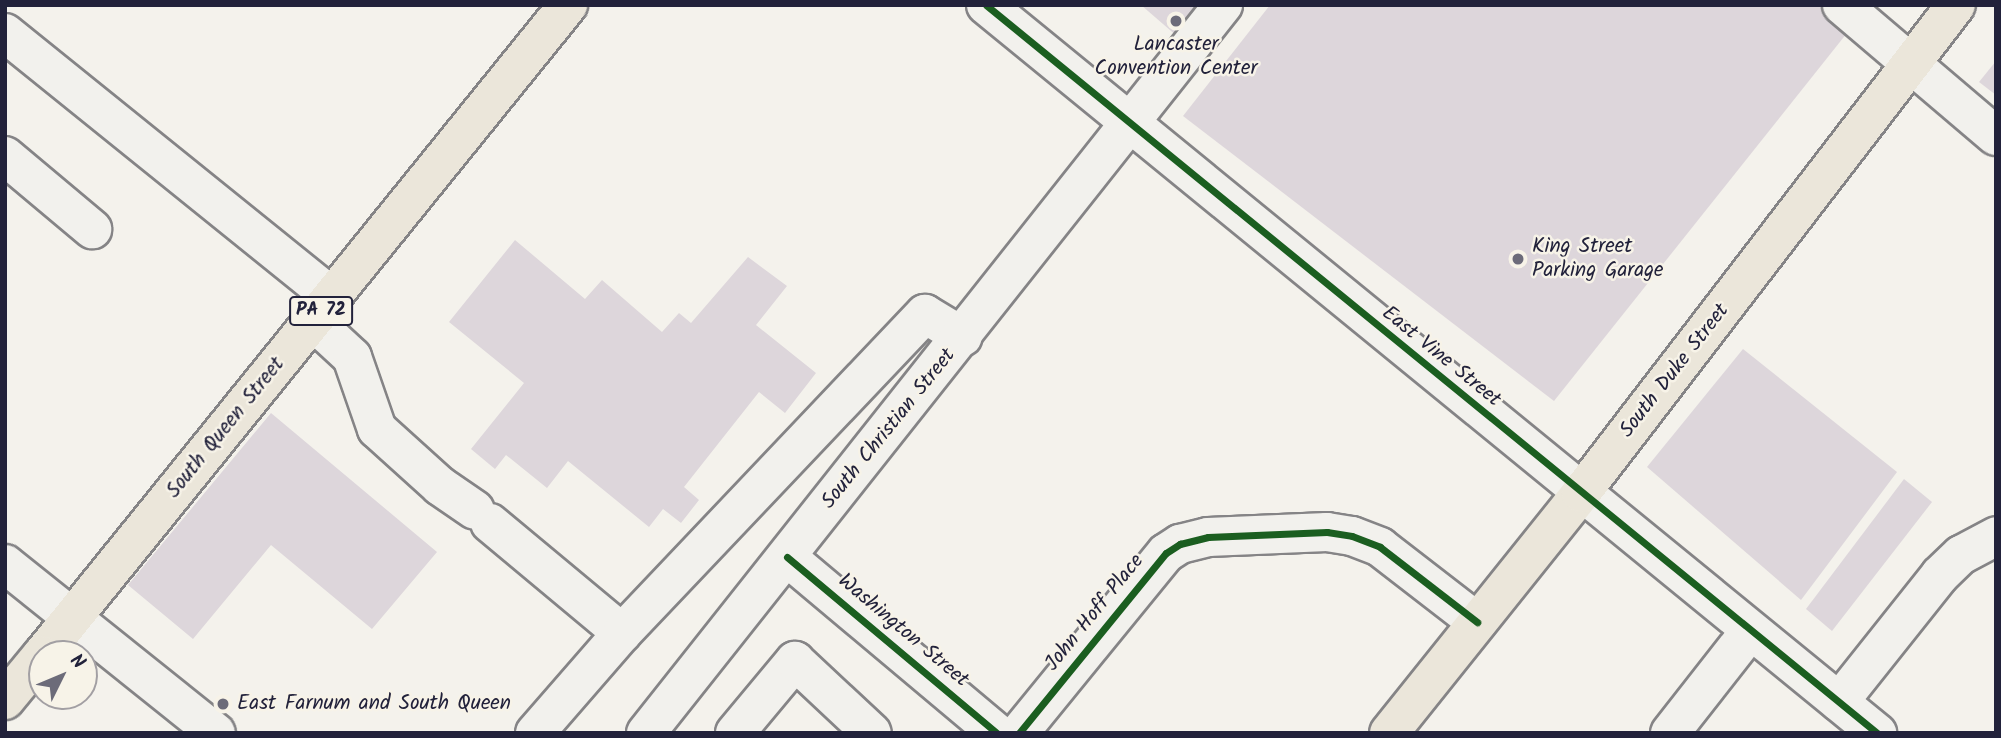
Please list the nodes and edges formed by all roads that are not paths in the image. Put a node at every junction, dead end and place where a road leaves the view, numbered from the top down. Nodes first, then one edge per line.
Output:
1 (568, 5) edge
2 (986, 5) edge
3 (1223, 5) edge
4 (1842, 5) edge
5 (1956, 5) edge
6 (5, 33) edge
7 (1911, 63) junction
8 (1129, 122) junction
9 (1996, 136) edge
10 (5, 156) edge
11 (92, 229) dead end
12 (322, 309) junction
13 (963, 337) junction
14 (1581, 493) junction
15 (1996, 536) edge
16 (787, 556) junction
17 (5, 564) edge
18 (73, 617) junction
19 (1477, 622) junction
20 (1750, 631) junction
21 (622, 633) junction
22 (54, 640) edge
23 (28, 671) edge
24 (5, 700) edge
25 (1839, 702) junction
26 (216, 733) edge
27 (535, 733) edge
28 (646, 733) edge
29 (735, 733) edge
30 (872, 733) edge
31 (997, 733) edge
32 (1019, 733) edge
33 (1389, 733) edge
34 (1670, 733) edge
35 (1877, 733) edge

1 - 12 main road, South Queen Street / PA 72
2 - 8 street, East Vine Street
3 - 8 street, South Christian Street
4 - 7 street
5 - 7 main road, South Duke Street
6 - 12 street
7 - 9 street
7 - 14 main road, South Duke Street
8 - 13 street, South Christian Street
8 - 14 street, East Vine Street
10 - 11 street
12 - 18 main road, South Queen Street / PA 72
12 - 21 street
13 - 16 street, South Christian Street
13 - 21 street
14 - 19 main road, South Duke Street
14 - 20 street, East Vine Street
15 - 25 street
16 - 28 street, South Christian Street
16 - 31 street, Washington Street
17 - 18 street
18 - 22 main road, South Queen Street / PA 72
18 - 26 street
19 - 32 street, John Hoff Place
19 - 33 main road, South Duke Street
20 - 25 street, East Vine Street
20 - 34 street
21 - 27 street
23 - 24 main road, South Queen Street / PA 72
25 - 35 street, East Vine Street
29 - 30 street

